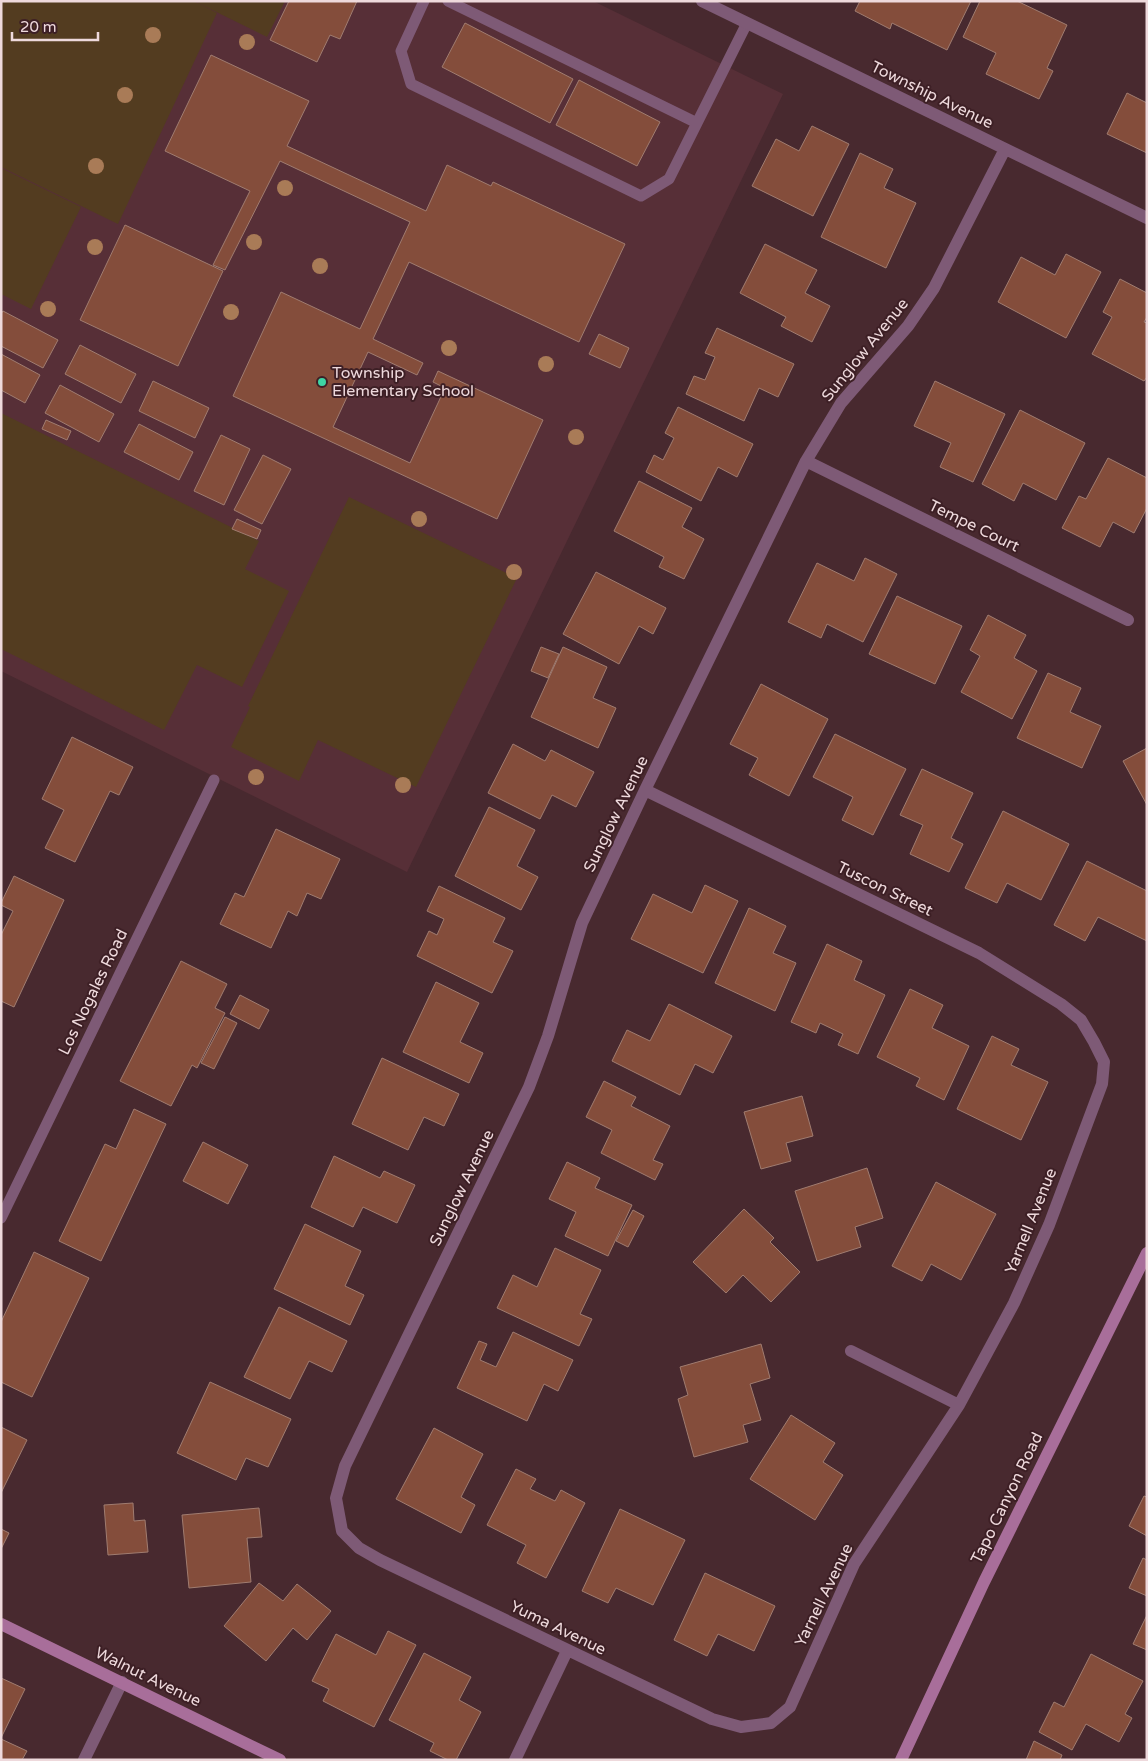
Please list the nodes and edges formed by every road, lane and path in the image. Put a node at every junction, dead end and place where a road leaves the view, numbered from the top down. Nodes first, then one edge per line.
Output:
1 (424, 1) edge
2 (448, 1) edge
3 (702, 1) edge
4 (747, 23) junction
5 (697, 123) junction
6 (1005, 149) junction
7 (1147, 218) edge
8 (806, 461) junction
9 (1128, 620) dead end
10 (214, 780) dead end
11 (645, 790) junction
12 (1094, 1042) joint
13 (1, 1218) edge
14 (1147, 1253) edge
15 (851, 1351) dead end
16 (959, 1405) junction
17 (342, 1531) joint
18 (1, 1624) edge
19 (568, 1652) junction
20 (122, 1682) junction
21 (771, 1723) joint
22 (84, 1760) edge
23 (280, 1760) edge
24 (515, 1760) edge
25 (901, 1760) edge

1 - 5 lane
2 - 5 lane
3 - 4 street, Township Avenue
4 - 5 lane
4 - 6 street, Township Avenue
6 - 7 street, Township Avenue
6 - 8 street, Sunglow Avenue
8 - 9 street, Tempe Court
8 - 11 street, Sunglow Avenue
10 - 13 lane, Los Nogales Road
11 - 12 street, Tuscon Street
11 - 17 street, Sunglow Avenue
12 - 16 street, Yarnell Avenue
14 - 25 main road, Tapo Canyon Road
15 - 16 street
16 - 21 street, Yarnell Avenue
17 - 19 street, Yuma Avenue
18 - 20 main road, Walnut Avenue
19 - 21 street, Yuma Avenue
19 - 24 street
20 - 22 street
20 - 23 main road, Walnut Avenue

